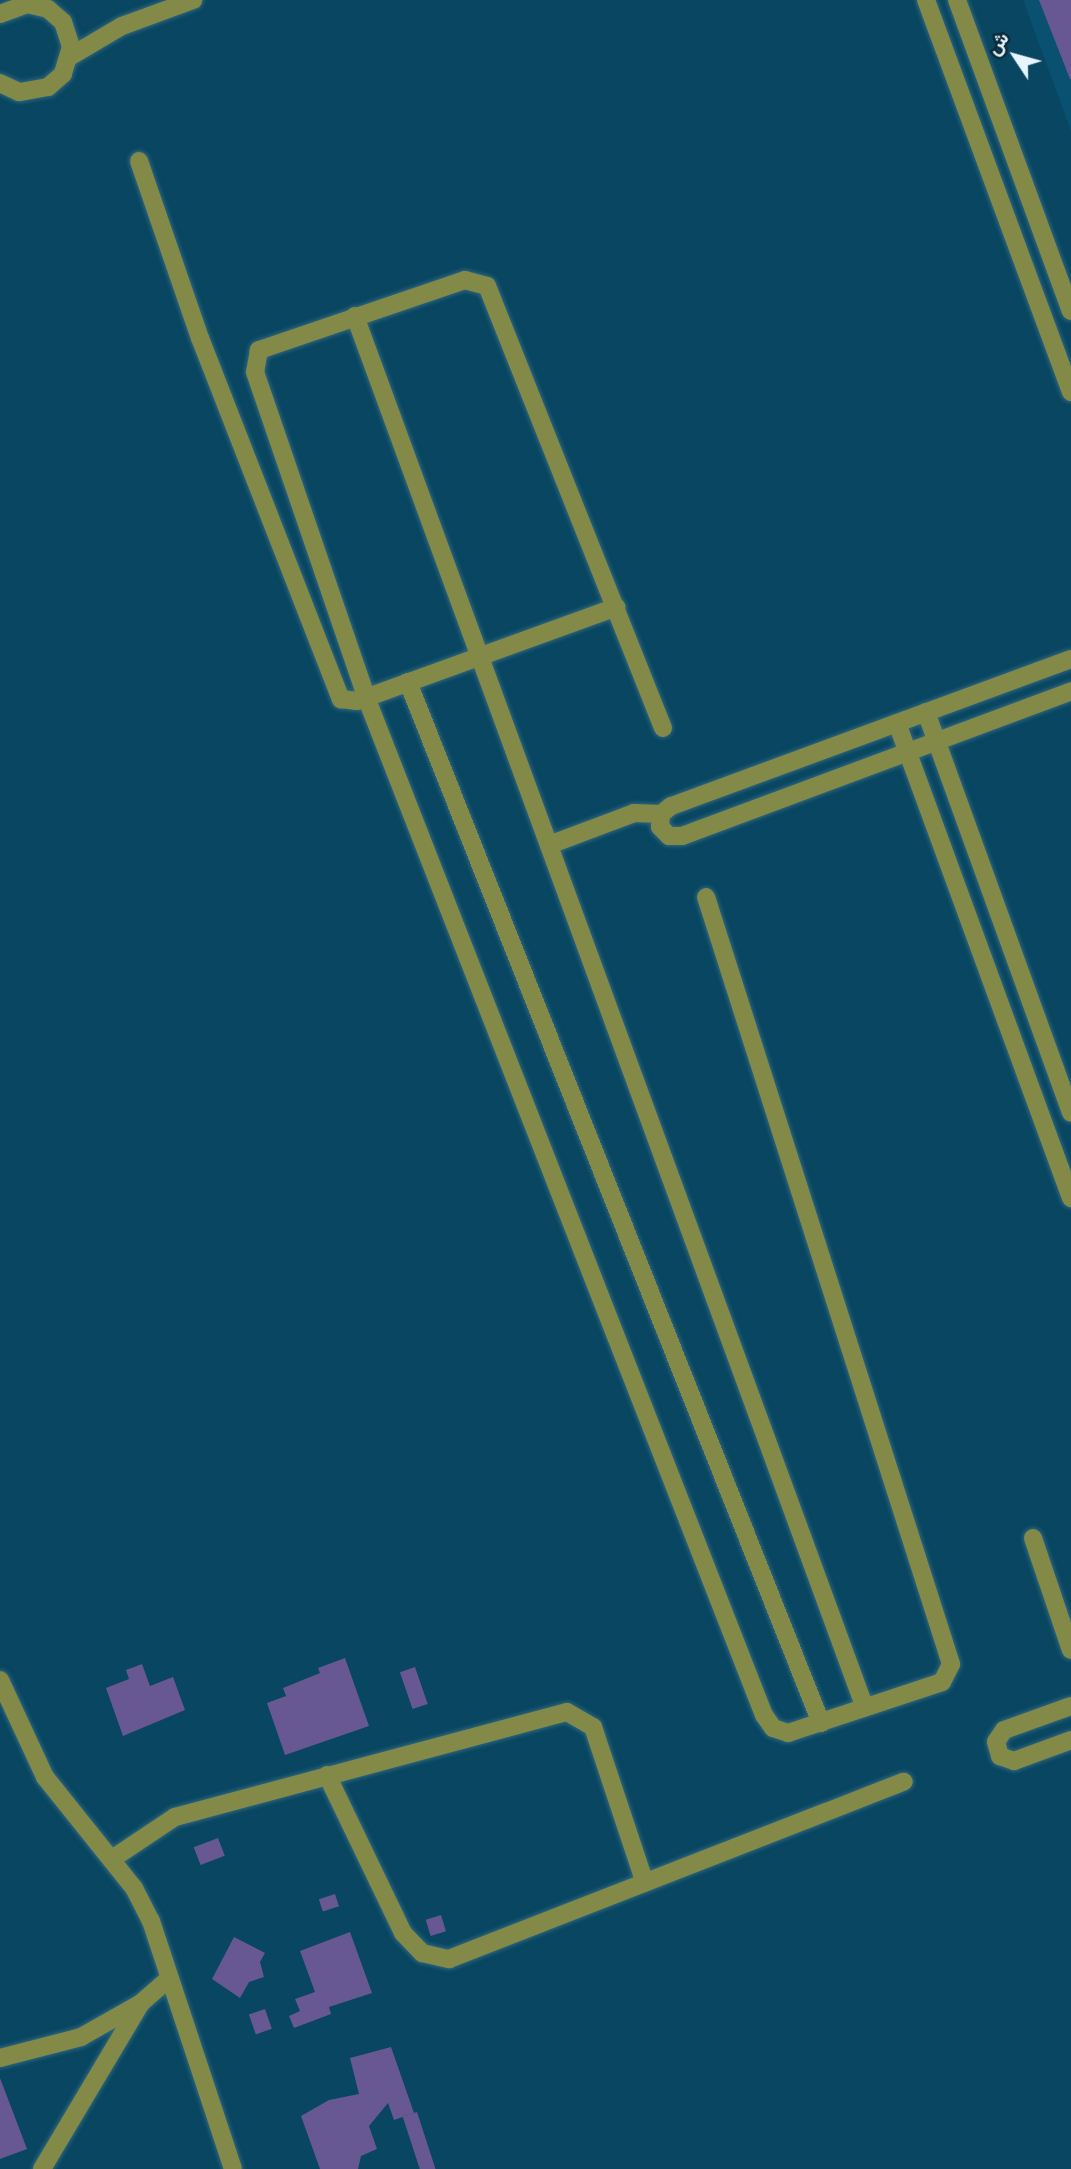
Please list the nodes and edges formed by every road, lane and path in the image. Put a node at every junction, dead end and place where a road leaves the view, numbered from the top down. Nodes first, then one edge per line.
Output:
1 (2, 0) edge
2 (193, 0) edge
3 (926, 0) edge
4 (957, 0) edge
5 (46, 5) edge
6 (0, 8) edge
7 (0, 14) edge
8 (71, 56) junction
9 (0, 83) edge
10 (139, 161) dead end
11 (1071, 312) edge
12 (355, 316) junction
13 (1071, 392) edge
14 (616, 607) junction
15 (480, 656) junction
16 (1071, 659) edge
17 (408, 682) junction
18 (1071, 691) edge
19 (366, 697) junction
20 (926, 712) junction
21 (897, 723) junction
22 (663, 728) dead end
23 (937, 741) junction
24 (907, 752) junction
25 (661, 814) junction
26 (549, 845) junction
27 (706, 897) dead end
28 (1071, 1113) edge
29 (1071, 1198) edge
30 (1033, 1538) dead end
31 (1071, 1650) edge
32 (0, 1681) edge
33 (1071, 1706) edge
34 (866, 1708) junction
35 (821, 1723) junction
36 (1071, 1740) edge
37 (327, 1775) junction
38 (904, 1782) dead end
39 (113, 1859) junction
40 (645, 1883) junction
41 (170, 1978) junction
42 (141, 2003) junction
43 (0, 2058) edge
44 (42, 2169) edge
45 (233, 2169) edge

1 - 6 street
2 - 8 street
3 - 13 street
4 - 11 street
5 - 7 street
5 - 8 street
8 - 9 street
10 - 19 street
12 - 14 street
12 - 15 street
12 - 19 street
14 - 15 street
14 - 22 street
15 - 17 street
15 - 26 street
16 - 20 street
17 - 19 street
17 - 35 street
18 - 23 street
19 - 35 street
20 - 21 street
20 - 23 street
21 - 24 street
21 - 25 street
23 - 24 street
23 - 28 street
24 - 25 street
24 - 29 street
25 - 26 street
26 - 34 street
27 - 34 street
30 - 31 street
32 - 39 street
33 - 36 street
34 - 35 street
37 - 39 street
37 - 40 street
37 - 40 street
38 - 40 street
39 - 41 street
41 - 42 street
41 - 45 street
42 - 43 street
42 - 44 street

